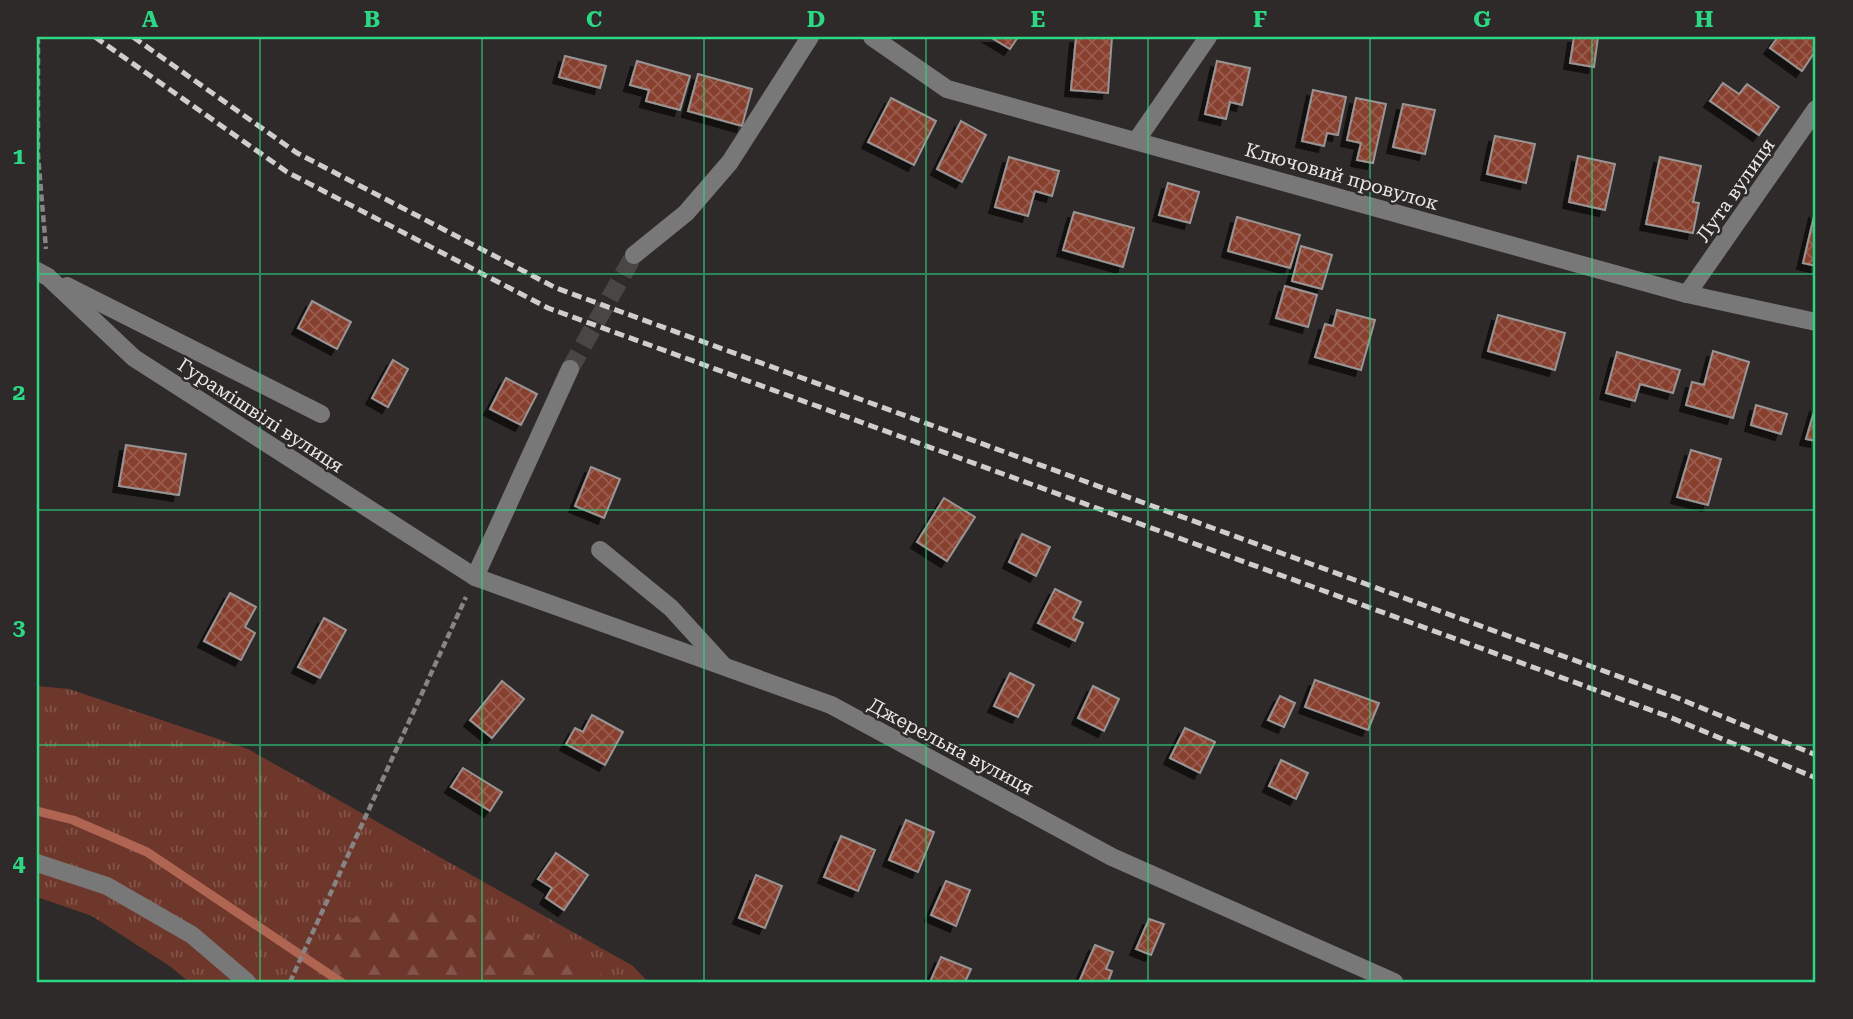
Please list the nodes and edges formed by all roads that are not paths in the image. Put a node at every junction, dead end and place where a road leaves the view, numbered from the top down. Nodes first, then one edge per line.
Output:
1 (810, 37) edge
2 (872, 37) edge
3 (1208, 37) edge
4 (1816, 109) edge
5 (1136, 141) junction
6 (634, 255) tunnel mouth
7 (43, 274) edge
8 (1687, 294) junction
9 (1816, 322) edge
10 (570, 369) tunnel mouth
11 (321, 414) dead end
12 (600, 550) dead end
13 (475, 578) junction
14 (725, 667) junction
15 (37, 863) edge
16 (247, 982) edge
17 (1394, 982) edge

1 - 6 street
2 - 5 street, Ключовий провулок
3 - 5 street
4 - 8 street, Лута вулиця
5 - 8 street, Ключовий провулок
7 - 11 street
7 - 13 street, Гурамішвілі вулиця
8 - 9 street, Ключовий провулок
10 - 13 street
12 - 14 street
13 - 14 street, Джерельна вулиця
14 - 17 street, Джерельна вулиця
15 - 16 street

